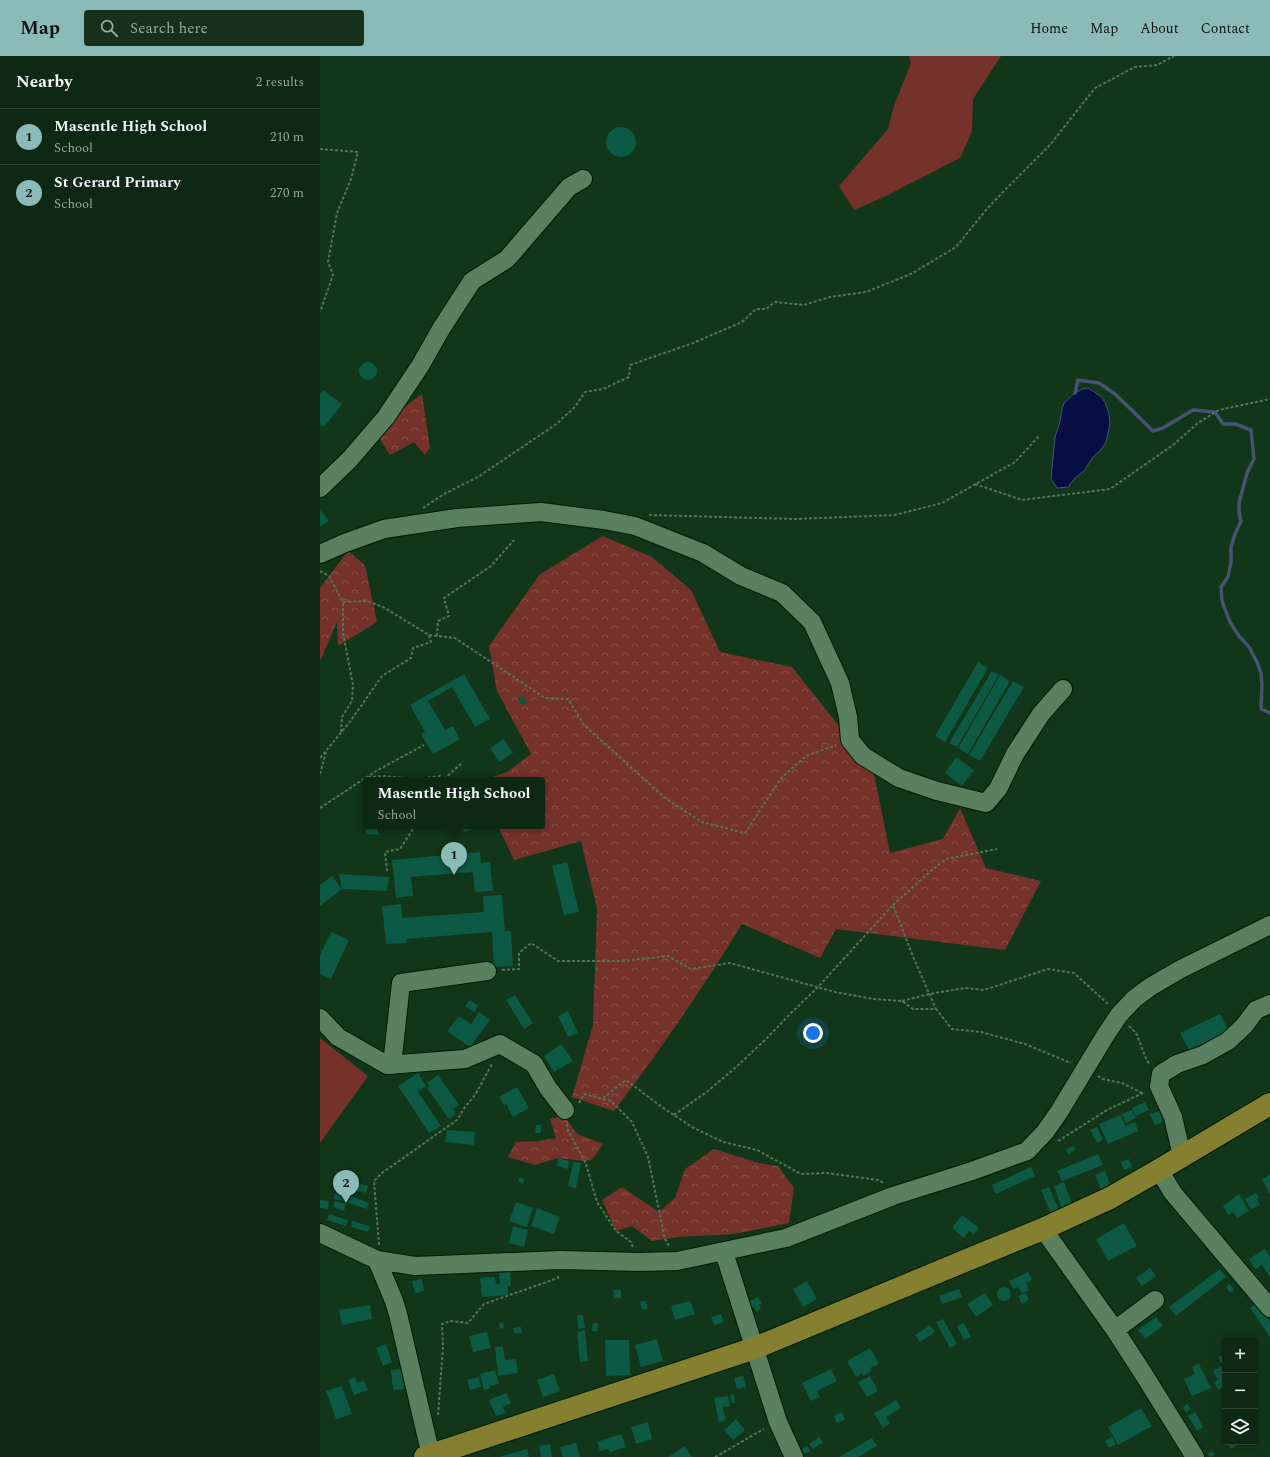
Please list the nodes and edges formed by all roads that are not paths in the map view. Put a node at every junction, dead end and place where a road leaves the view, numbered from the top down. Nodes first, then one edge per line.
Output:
1 (583, 179) dead end
2 (320, 488) edge
3 (320, 567) edge
4 (1063, 689) dead end
5 (1270, 925) edge
6 (487, 971) road end
7 (1270, 1004) edge
8 (320, 1018) edge
9 (392, 1065) junction
10 (1270, 1104) edge
11 (565, 1110) road end
12 (1182, 1156) junction
13 (1159, 1170) junction
14 (1043, 1229) junction
15 (320, 1233) edge
16 (724, 1252) junction
17 (379, 1260) junction
18 (1155, 1300) dead end
19 (1270, 1308) edge
20 (1116, 1330) junction
21 (755, 1348) junction
22 (429, 1456) edge
23 (794, 1457) edge
24 (1195, 1457) edge

1 - 2 street
3 - 4 street
5 - 16 street
6 - 9 street
7 - 12 street
8 - 9 street
9 - 11 street
10 - 12 main road
12 - 13 main road
13 - 14 main road
13 - 19 street
14 - 20 street
14 - 21 main road
15 - 17 street
16 - 17 street
16 - 21 street
17 - 22 street
18 - 20 street
20 - 24 street
21 - 22 main road
21 - 23 street

